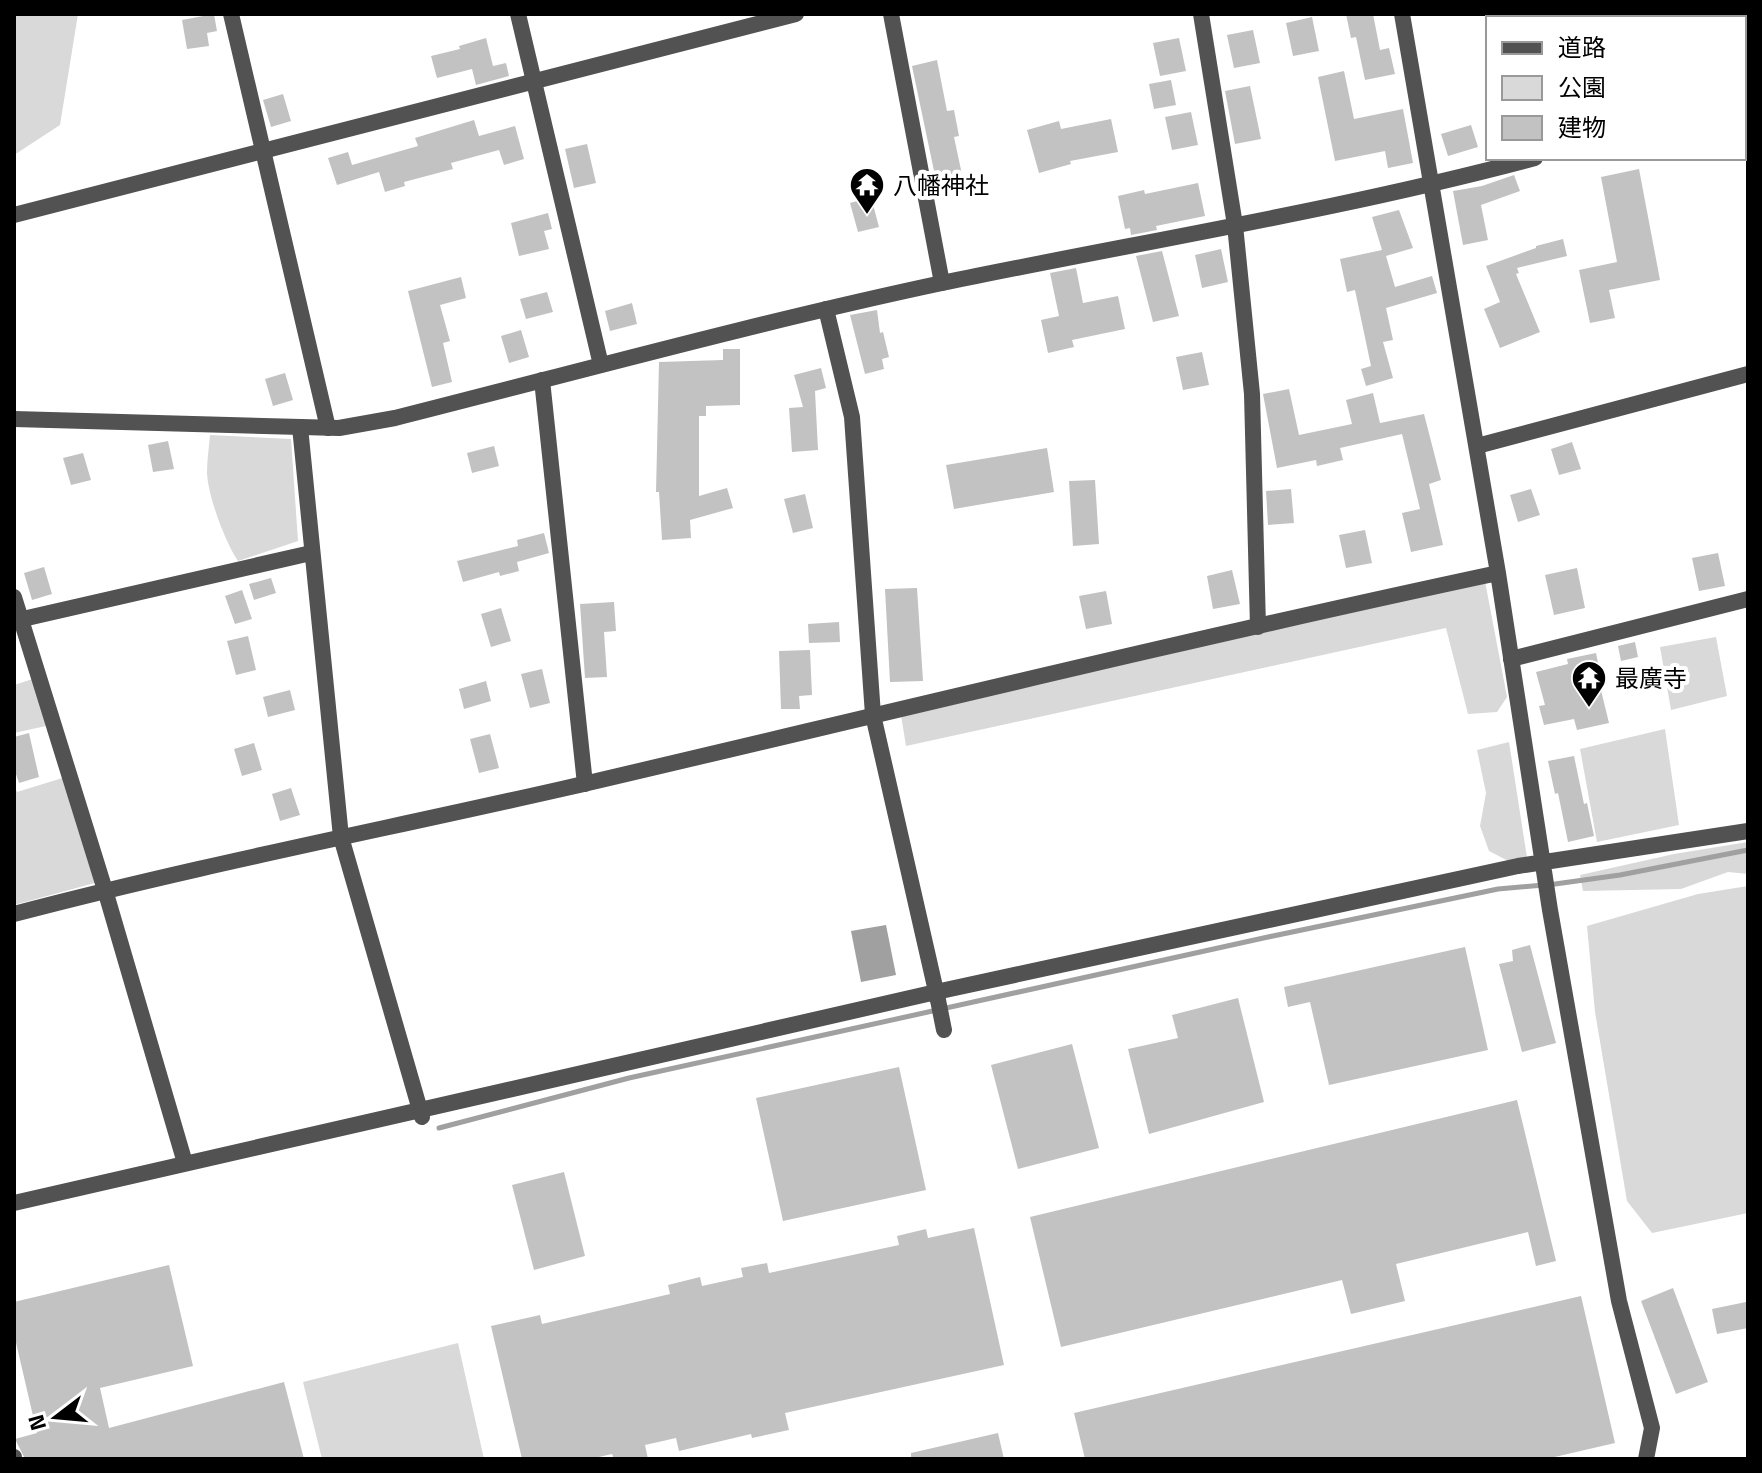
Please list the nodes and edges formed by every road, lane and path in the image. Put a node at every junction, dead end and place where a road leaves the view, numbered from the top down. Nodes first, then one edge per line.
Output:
1 (231, 14) edge
2 (518, 14) edge
3 (796, 14) edge
4 (891, 14) edge
5 (1201, 14) edge
6 (1402, 14) edge
7 (535, 81) junction
8 (263, 151) junction
9 (1528, 160) edge
10 (1431, 186) junction
11 (14, 215) edge
12 (1235, 225) junction
13 (942, 283) junction
14 (826, 309) junction
15 (601, 365) junction
16 (1748, 374) edge
17 (542, 380) junction
18 (14, 419) edge
19 (300, 427) junction
20 (328, 428) junction
21 (1477, 446) junction
22 (311, 553) junction
23 (1498, 573) junction
24 (14, 597) edge
25 (1748, 599) edge
26 (18, 621) edge
27 (1258, 627) junction
28 (1511, 659) junction
29 (873, 715) junction
30 (585, 784) junction
31 (1748, 831) edge
32 (341, 837) junction
33 (1543, 866) junction
34 (105, 890) junction
35 (14, 914) edge
36 (937, 996) junction
37 (944, 1030) dead end
38 (421, 1114) junction
39 (185, 1163) junction
40 (14, 1203) edge
41 (1646, 1459) edge

1 - 8 street
2 - 7 street
3 - 7 street
4 - 13 street
5 - 12 street
6 - 10 street
7 - 8 street
7 - 15 street
8 - 11 street
8 - 20 street
9 - 10 street
10 - 12 street
10 - 21 street
12 - 13 street
12 - 27 street
13 - 14 street
14 - 15 street
14 - 29 street
15 - 17 street
16 - 21 street
17 - 20 street
17 - 30 street
18 - 19 street
19 - 20 street
19 - 22 street
21 - 23 street
22 - 26 street
22 - 32 street
23 - 27 street
23 - 28 street
24 - 26 street
25 - 28 street
26 - 34 street
27 - 29 street
28 - 33 street
29 - 30 street
29 - 36 street
30 - 32 street
31 - 33 street
32 - 34 street
32 - 38 street
33 - 36 street
33 - 41 street
34 - 35 street
34 - 39 street
36 - 37 street
36 - 38 street
38 - 39 street
39 - 40 street

